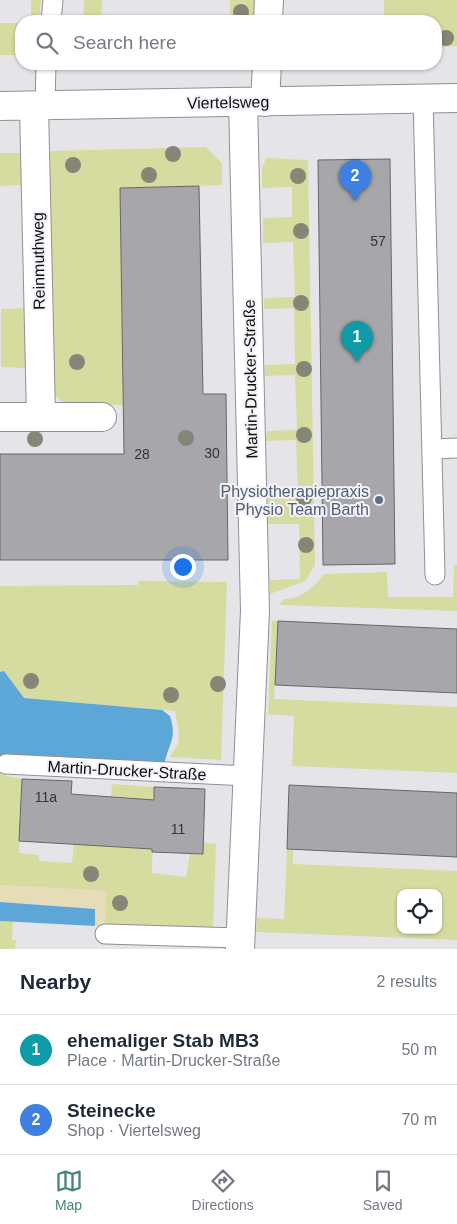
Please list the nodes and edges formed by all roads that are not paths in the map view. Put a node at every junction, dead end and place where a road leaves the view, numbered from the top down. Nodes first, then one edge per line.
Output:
1 (52, 0) edge
2 (269, 0) edge
3 (51, 15) edge
4 (268, 15) edge
5 (45, 70) edge
6 (265, 70) edge
7 (423, 98) junction
8 (457, 98) edge
9 (254, 102) junction
10 (40, 105) junction
11 (0, 106) edge
12 (0, 417) edge
13 (41, 417) junction
14 (102, 417) dead end
15 (457, 448) edge
16 (432, 449) junction
17 (435, 575) dead end
18 (6, 764) dead end
19 (247, 776) junction
20 (105, 934) dead end
21 (240, 943) edge

1 - 3 lane
2 - 4 street
5 - 10 lane
6 - 9 street, Martin-Drucker-Straße
7 - 8 street, Viertelsweg
7 - 9 street, Viertelsweg
7 - 16 lane
9 - 10 street, Viertelsweg
9 - 19 street, Martin-Drucker-Straße
10 - 11 street, Viertelsweg
10 - 13 street, Reinmuthweg
12 - 13 street
13 - 14 street
15 - 16 lane
16 - 17 lane
18 - 19 lane, Martin-Drucker-Straße
19 - 21 street, Martin-Drucker-Straße
20 - 21 lane, Martin-Drucker-Straße

